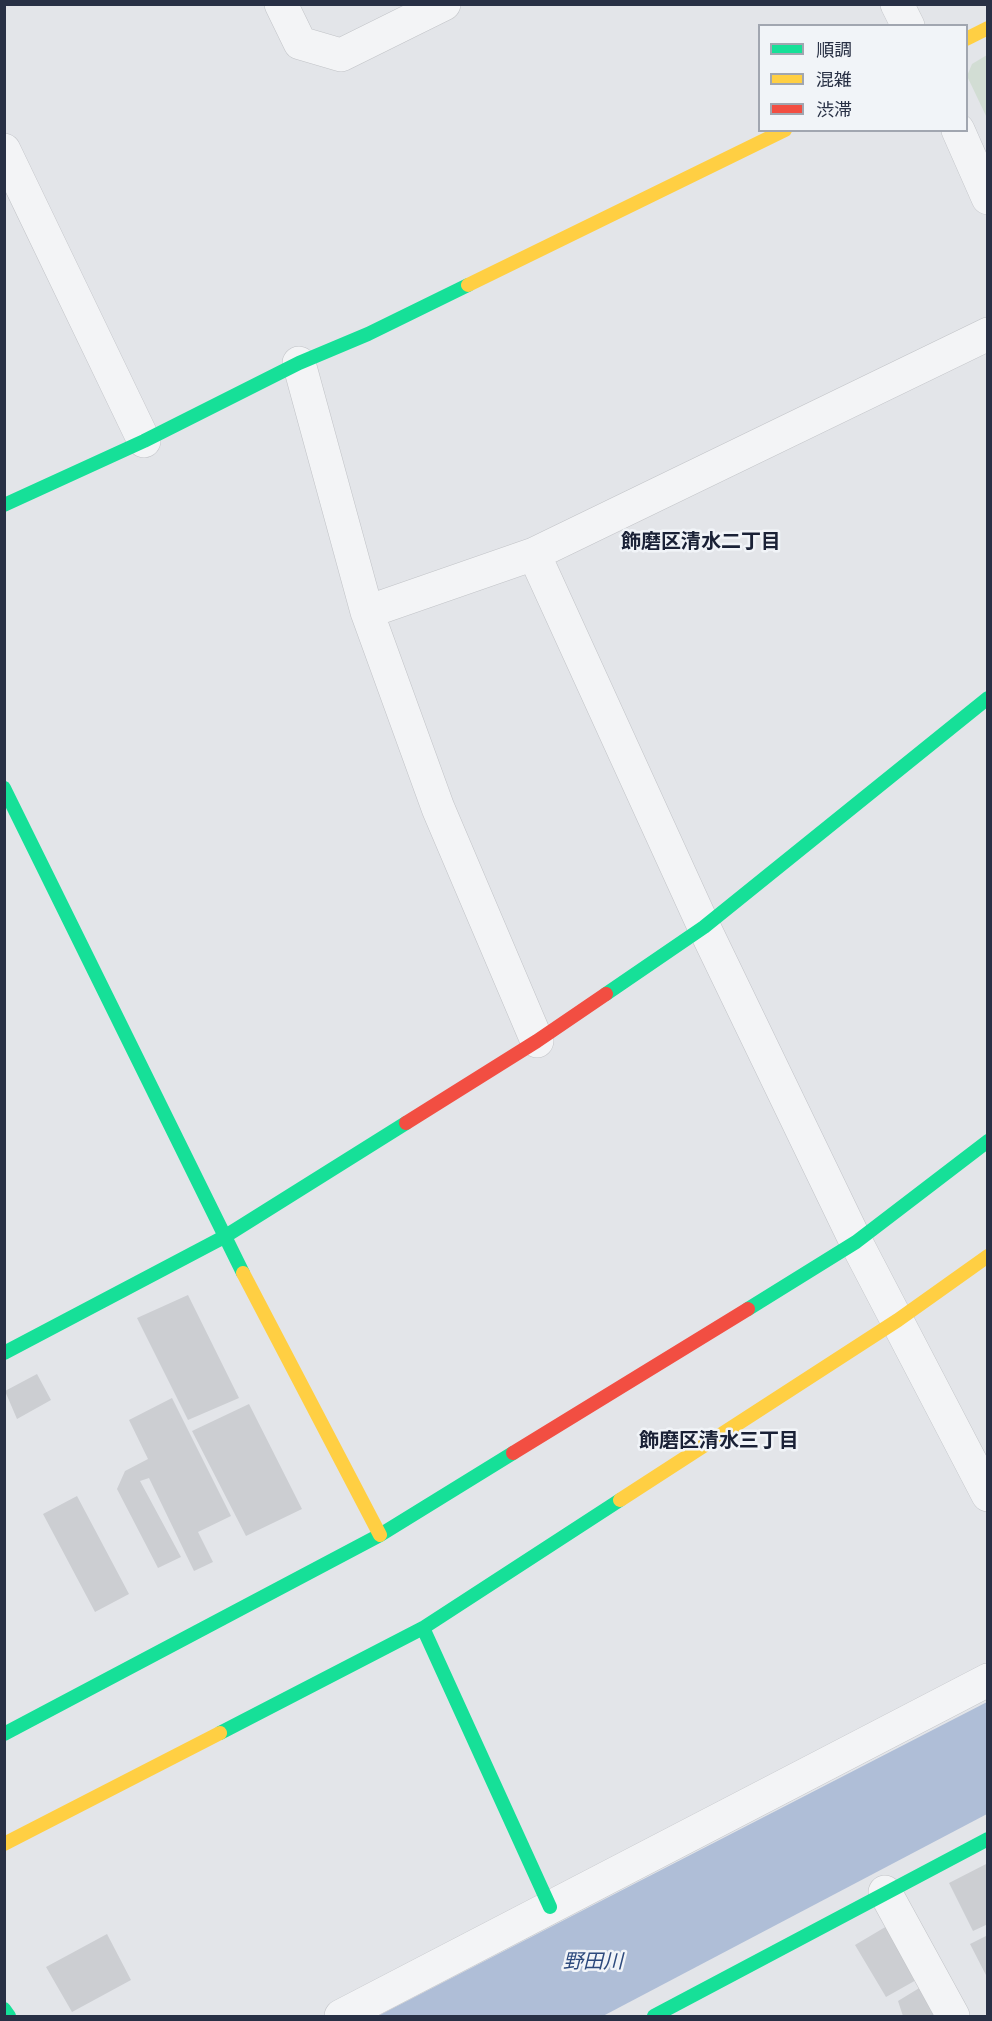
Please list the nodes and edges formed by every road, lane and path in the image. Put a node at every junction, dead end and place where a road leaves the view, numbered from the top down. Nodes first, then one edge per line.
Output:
1 (281, 4) edge
2 (444, 4) edge
3 (897, 4) edge
4 (907, 24) edge
5 (987, 28) edge
6 (968, 38) edge
7 (781, 132) edge
8 (959, 132) edge
9 (4, 150) edge
10 (987, 198) edge
11 (987, 334) edge
12 (299, 363) junction
13 (144, 441) junction
14 (4, 505) edge
15 (534, 554) junction
16 (367, 612) junction
17 (987, 698) edge
18 (4, 788) edge
19 (704, 927) junction
20 (537, 1041) junction
21 (987, 1142) edge
22 (224, 1238) junction
23 (856, 1242) junction
24 (987, 1256) edge
25 (898, 1320) junction
26 (4, 1353) edge
27 (987, 1495) edge
28 (380, 1535) junction
29 (423, 1628) junction
30 (987, 1680) edge
31 (4, 1734) edge
32 (987, 1839) edge
33 (4, 1844) edge
34 (885, 1892) junction
35 (550, 1907) junction
36 (4, 2009) edge
37 (9, 2016) edge
38 (341, 2016) edge
39 (654, 2016) edge
40 (953, 2016) edge

1 - 2 street
3 - 4 street
5 - 6 street
7 - 12 street
8 - 10 street
9 - 13 street
11 - 15 street
12 - 13 street
12 - 16 street
13 - 14 street
15 - 16 street
15 - 19 street
16 - 20 street
17 - 19 street
18 - 22 street
19 - 20 street
19 - 23 street
20 - 22 street
21 - 23 street
22 - 26 street
22 - 28 street
23 - 25 street
23 - 28 street
24 - 25 street
25 - 27 street
25 - 29 street
28 - 31 street
29 - 33 street
29 - 35 street
30 - 35 street
32 - 34 street
34 - 39 street
34 - 40 street
35 - 38 street
36 - 37 street

